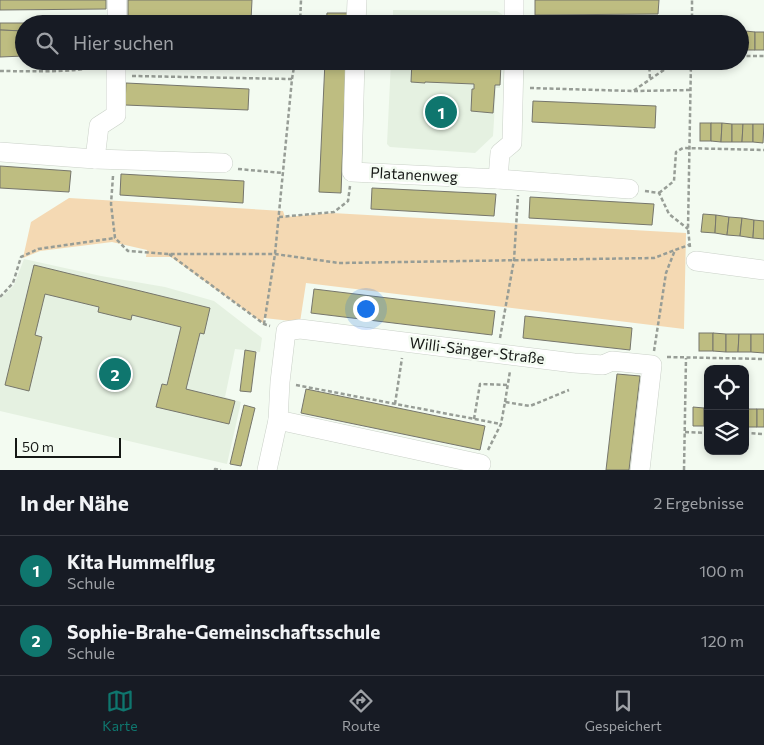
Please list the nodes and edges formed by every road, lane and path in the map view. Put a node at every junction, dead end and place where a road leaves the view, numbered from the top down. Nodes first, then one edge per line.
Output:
1 (117, 0) edge
2 (301, 0) edge
3 (357, 0) edge
4 (514, 0) edge
5 (692, 0) edge
6 (117, 15) edge
7 (300, 15) edge
8 (356, 15) edge
9 (519, 15) edge
10 (692, 15) edge
11 (749, 56) edge
12 (764, 56) edge
13 (68, 70) edge
14 (116, 70) edge
15 (134, 70) edge
16 (294, 70) edge
17 (355, 70) edge
18 (514, 70) edge
19 (650, 70) edge
20 (664, 70) edge
21 (691, 70) edge
22 (0, 71) edge
23 (292, 79) junction
24 (650, 79) junction
25 (514, 88) junction
26 (691, 90) junction
27 (632, 91) junction
28 (690, 148) junction
29 (764, 150) edge
30 (0, 152) edge
31 (95, 159) junction
32 (115, 159) junction
33 (223, 163) joint
34 (352, 172) junction
35 (283, 173) junction
36 (498, 180) junction
37 (518, 181) junction
38 (629, 189) joint
39 (659, 193) junction
40 (279, 217) junction
41 (688, 229) junction
42 (115, 238) junction
43 (675, 250) junction
44 (691, 250) junction
45 (169, 254) junction
46 (275, 254) junction
47 (514, 260) junction
48 (764, 270) edge
49 (0, 297) edge
50 (264, 324) junction
51 (286, 332) junction
52 (404, 342) junction
53 (505, 354) junction
54 (686, 358) junction
55 (764, 360) edge
56 (652, 361) junction
57 (280, 382) junction
58 (508, 385) junction
59 (570, 390) dead end
60 (505, 402) junction
61 (395, 404) junction
62 (474, 419) junction
63 (278, 420) junction
64 (500, 424) junction
65 (685, 432) junction
66 (704, 433) edge
67 (749, 433) edge
68 (764, 434) edge
69 (481, 464) joint
70 (215, 470) edge
71 (221, 470) edge
72 (267, 470) edge
73 (640, 470) edge
74 (684, 470) edge

1 - 6 street
2 - 7 path
3 - 8 street
4 - 9 street
5 - 10 path
11 - 12 path
13 - 22 path
14 - 31 street
15 - 23 path
16 - 23 path
17 - 34 street, Platanenweg
18 - 25 street
19 - 24 path
20 - 24 path
21 - 26 path
23 - 35 path
24 - 27 path
25 - 27 path
25 - 36 street
26 - 27 path
26 - 28 path
28 - 29 path
28 - 39 path
28 - 41 path
30 - 31 street
31 - 32 street
32 - 33 street
32 - 42 path
33 - 35 path
34 - 36 street, Platanenweg
34 - 40 path
35 - 40 path
36 - 37 street, Platanenweg
37 - 38 street, Platanenweg
37 - 47 path
38 - 39 path
39 - 41 path
40 - 46 path
41 - 44 path
42 - 45 path
42 - 49 path
43 - 44 path
43 - 47 path
43 - 56 path
44 - 48 street
45 - 46 path
45 - 50 path
46 - 47 path
46 - 50 path
47 - 53 path
50 - 51 path
51 - 52 street, Willi-Sänger-Straße
51 - 57 street
52 - 53 street, Willi-Sänger-Straße
52 - 61 path
53 - 56 street, Willi-Sänger-Straße
53 - 58 path
54 - 55 path
54 - 56 path
54 - 65 path
56 - 73 street
57 - 61 path
57 - 63 street
58 - 60 path
58 - 62 path
59 - 60 path
60 - 64 path
61 - 62 path
62 - 64 path
63 - 69 street
63 - 72 street
64 - 69 path
65 - 66 path
65 - 74 path
67 - 68 path
70 - 71 path

